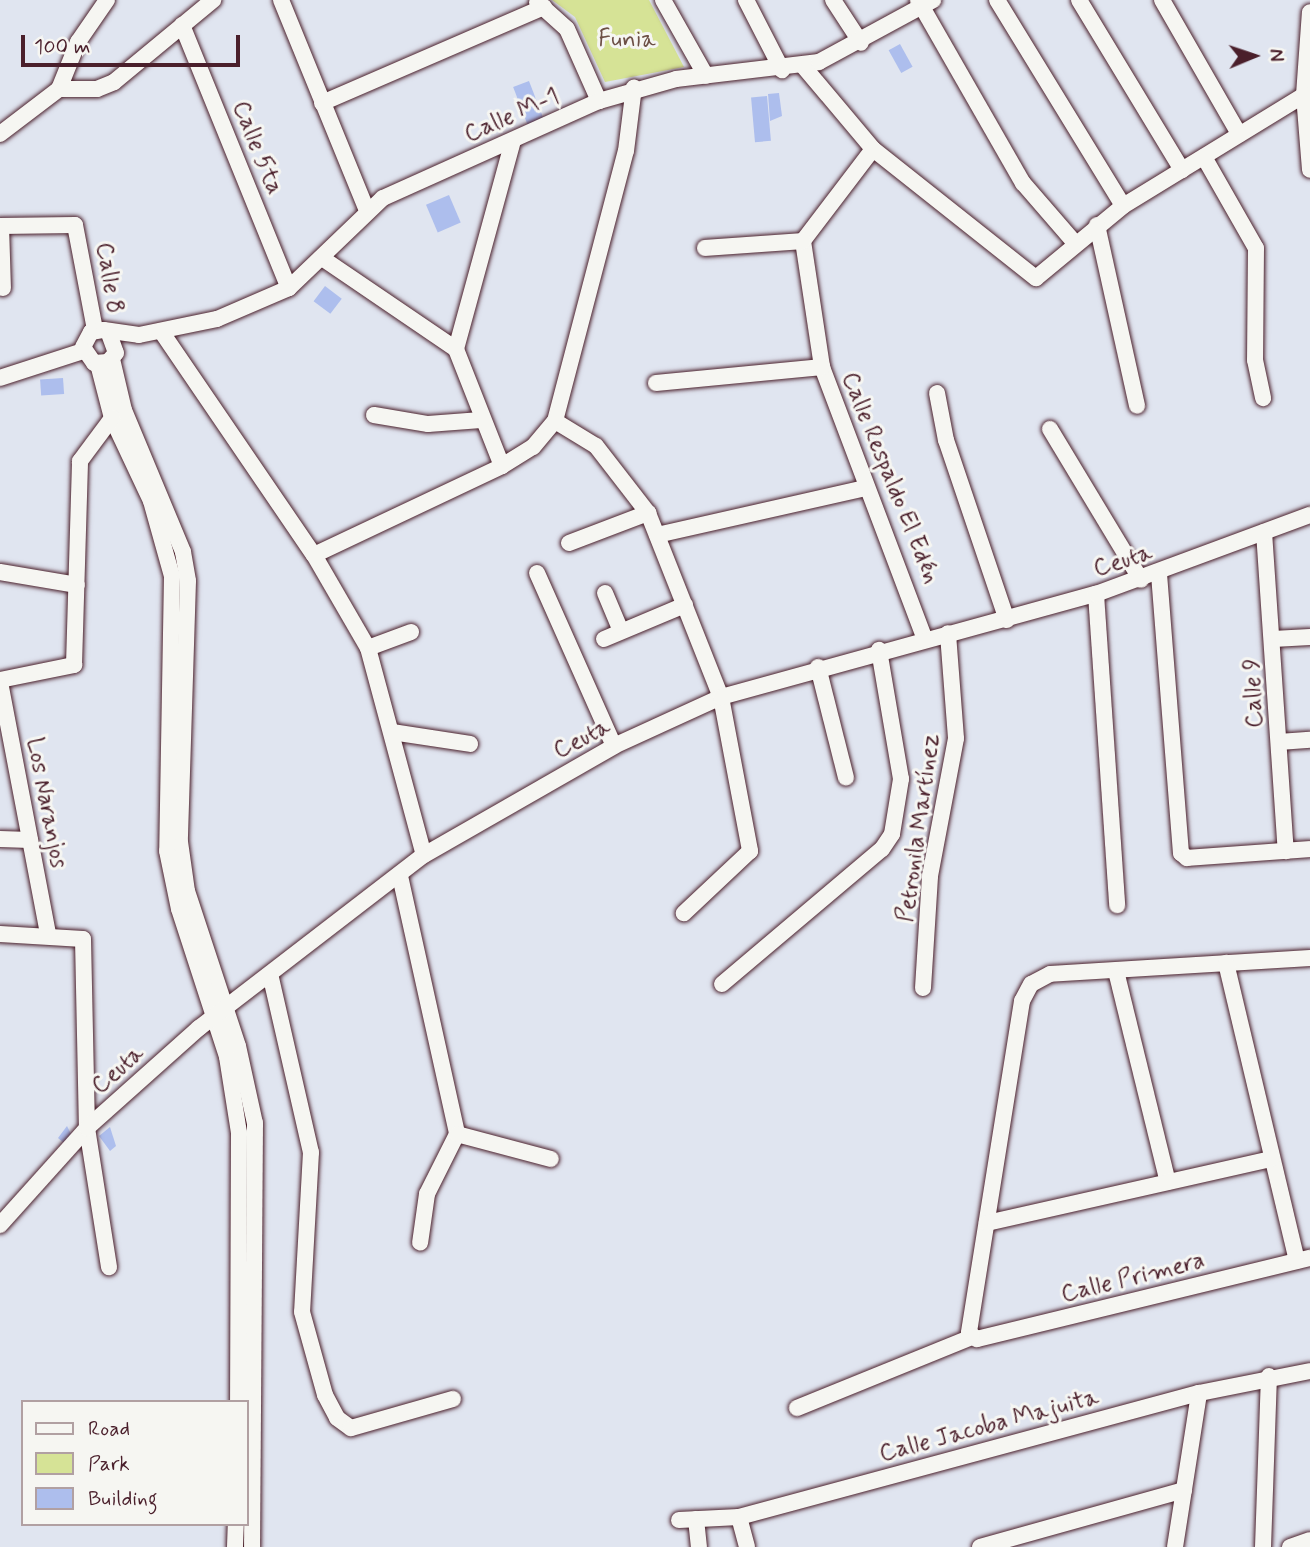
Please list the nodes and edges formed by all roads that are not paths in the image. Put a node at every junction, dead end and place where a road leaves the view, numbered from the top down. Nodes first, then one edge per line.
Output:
1 (107, 0) edge
2 (213, 0) edge
3 (281, 0) edge
4 (663, 0) edge
5 (746, 0) edge
6 (833, 0) edge
7 (998, 0) edge
8 (1079, 0) edge
9 (1162, 0) edge
10 (924, 2) edge
11 (539, 4) edge
12 (1310, 12) edge
13 (182, 25) junction
14 (860, 43) junction
15 (804, 67) junction
16 (782, 70) junction
17 (706, 76) junction
18 (634, 88) junction
19 (59, 89) junction
20 (1304, 95) junction
21 (600, 101) junction
22 (323, 103) junction
23 (0, 134) edge
24 (1239, 134) junction
25 (513, 141) junction
26 (873, 149) junction
27 (1203, 157) junction
28 (1182, 170) junction
29 (1310, 170) edge
30 (1123, 206) junction
31 (367, 211) junction
32 (1097, 225) junction
33 (1, 226) edge
34 (803, 241) junction
35 (1076, 243) junction
36 (705, 248) dead end
37 (321, 258) junction
38 (3, 288) dead end
39 (289, 288) junction
40 (101, 331) junction
41 (161, 331) junction
42 (139, 335) junction
43 (456, 349) junction
44 (83, 351) junction
45 (108, 360) junction
46 (822, 367) junction
47 (0, 378) edge
48 (656, 383) dead end
49 (937, 393) dead end
50 (1263, 398) dead end
51 (1137, 405) dead end
52 (374, 415) dead end
53 (112, 418) junction
54 (481, 420) junction
55 (555, 421) junction
56 (1050, 429) dead end
57 (502, 466) junction
58 (865, 488) junction
59 (648, 513) junction
60 (1310, 515) edge
61 (1265, 532) junction
62 (657, 535) junction
63 (569, 543) dead end
64 (314, 555) junction
65 (0, 572) edge
66 (537, 573) dead end
67 (1159, 574) junction
68 (1141, 580) junction
69 (77, 585) junction
70 (605, 593) dead end
71 (1096, 594) junction
72 (685, 605) junction
73 (1007, 620) junction
74 (621, 631) junction
75 (411, 632) dead end
76 (948, 633) junction
77 (1310, 637) edge
78 (604, 639) dead end
79 (925, 639) junction
80 (1273, 639) junction
81 (368, 648) junction
82 (879, 650) junction
83 (818, 667) junction
84 (0, 681) edge
85 (721, 697) junction
86 (392, 732) junction
87 (5, 739) edge
88 (1310, 740) edge
89 (1279, 742) junction
90 (470, 744) dead end
91 (614, 746) junction
92 (846, 778) dead end
93 (0, 839) edge
94 (30, 840) junction
95 (1310, 849) edge
96 (1286, 851) junction
97 (424, 855) junction
98 (400, 876) junction
99 (1117, 905) dead end
100 (684, 913) dead end
101 (48, 933) junction
102 (0, 934) edge
103 (1310, 958) edge
104 (1226, 963) junction
105 (1116, 971) junction
106 (271, 978) junction
107 (722, 984) dead end
108 (923, 988) dead end
109 (220, 1016) junction
110 (87, 1128) junction
111 (457, 1134) junction
112 (551, 1159) dead end
113 (1271, 1159) junction
114 (1168, 1182) junction
115 (987, 1223) junction
116 (0, 1225) edge
117 (420, 1243) dead end
118 (1304, 1260) edge
119 (109, 1267) dead end
120 (971, 1335) junction
121 (1310, 1371) edge
122 (1269, 1376) junction
123 (1199, 1393) junction
124 (453, 1399) dead end
125 (238, 1400) edge
126 (797, 1408) dead end
127 (1184, 1490) junction
128 (739, 1517) junction
129 (696, 1519) junction
130 (680, 1520) dead end
131 (236, 1526) edge
132 (1309, 1538) edge
133 (235, 1547) edge
134 (252, 1547) edge
135 (699, 1547) edge
136 (747, 1547) edge
137 (980, 1547) edge
138 (1175, 1547) edge
139 (1263, 1547) edge
140 (1290, 1547) edge

1 - 19 street
2 - 13 street
3 - 22 street
4 - 17 street
5 - 16 street
6 - 14 street
7 - 30 street
8 - 28 street
9 - 24 street
10 - 14 street, Calle M-1
10 - 35 street
11 - 21 street
11 - 22 street
12 - 20 street
13 - 19 street
13 - 39 street, Calle 5ta
14 - 15 street, Calle M-1
15 - 16 street, Calle M-1
15 - 26 street
16 - 17 street, Calle M-1
17 - 18 street, Calle M-1
18 - 21 street, Calle M-1
18 - 55 street
19 - 23 street
20 - 24 street
20 - 29 street
21 - 25 street, Calle M-1
22 - 31 street
24 - 27 street
25 - 31 street, Calle M-1
25 - 43 street
26 - 34 street
26 - 35 street
27 - 28 street
27 - 50 street
28 - 30 street
30 - 32 street
31 - 37 street, Calle M-1
32 - 35 street
32 - 51 street
33 - 38 street
33 - 40 street, Calle 8
34 - 36 street
34 - 46 street, Calle Respaldo El Edén
37 - 39 street, Calle M-1
37 - 43 street
39 - 41 street, Calle M-1
40 - 42 street, Calle M-1
40 - 44 street
40 - 45 street
41 - 42 street, Calle M-1
41 - 64 street
42 - 45 street
43 - 54 street
44 - 45 street
44 - 47 street
45 - 53 street
45 - 109 street
46 - 48 street
46 - 58 street, Calle Respaldo El Edén
49 - 73 street
52 - 54 street
53 - 69 street
53 - 109 street
54 - 57 street
55 - 57 street
55 - 59 street
56 - 68 street
57 - 64 street
58 - 62 street
58 - 79 street, Calle Respaldo El Edén
59 - 62 street
59 - 63 street
60 - 61 street, Ceuta
61 - 67 street, Ceuta
61 - 80 street, Calle 9
62 - 72 street
64 - 81 street
65 - 69 street
66 - 91 street
67 - 68 street, Ceuta
67 - 96 street
68 - 71 street, Ceuta
69 - 84 street, Los Naranjos
70 - 74 street
71 - 73 street, Ceuta
71 - 99 street
72 - 74 street
72 - 85 street
73 - 76 street, Ceuta
74 - 78 street
75 - 81 street
76 - 79 street, Ceuta
76 - 108 street, Petronila Martínez
77 - 80 street
79 - 82 street, Ceuta
80 - 89 street, Calle 9
81 - 86 street
82 - 83 street, Ceuta
82 - 107 street
83 - 85 street, Ceuta
83 - 92 street
84 - 87 street, Los Naranjos
85 - 91 street, Ceuta
85 - 100 street
86 - 90 street
86 - 97 street
87 - 94 street, Los Naranjos
88 - 89 street
89 - 96 street, Calle 9
91 - 97 street, Ceuta
93 - 94 street
94 - 101 street, Los Naranjos
95 - 96 street
97 - 98 street, Ceuta
98 - 106 street, Ceuta
98 - 111 street
101 - 102 street
101 - 110 street
103 - 104 street
104 - 105 street
104 - 113 street
105 - 114 street
105 - 115 street
106 - 109 street, Ceuta
106 - 124 street
109 - 110 street, Ceuta
109 - 125 street
109 - 134 street
110 - 116 street, Ceuta
110 - 119 street
111 - 112 street
111 - 117 street
113 - 114 street
113 - 118 street
114 - 115 street
115 - 120 street
118 - 120 street, Calle Primera
120 - 126 street, Calle Primera
121 - 122 street, Calle Jacoba Majuita
122 - 123 street, Calle Jacoba Majuita
122 - 139 street
123 - 127 street
123 - 128 street, Calle Jacoba Majuita
127 - 137 street
127 - 138 street
128 - 129 street, Calle Jacoba Majuita
128 - 136 street
129 - 130 street, Calle Jacoba Majuita
129 - 135 street
131 - 133 street
132 - 140 street

